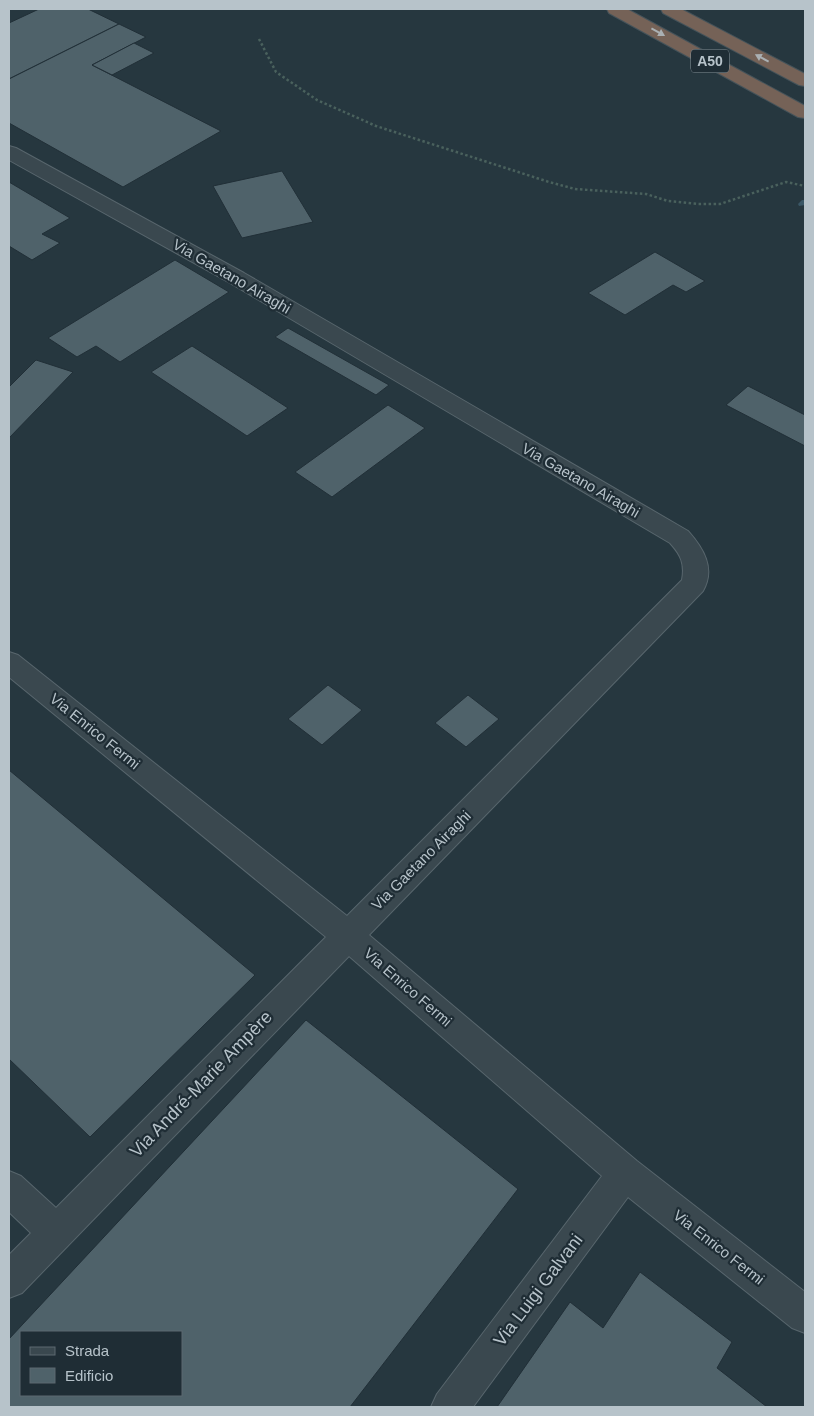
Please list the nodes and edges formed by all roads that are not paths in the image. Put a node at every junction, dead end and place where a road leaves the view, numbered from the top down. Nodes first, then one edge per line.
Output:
1 (615, 9) edge
2 (669, 9) edge
3 (805, 81) edge
4 (805, 113) edge
5 (9, 152) edge
6 (9, 662) edge
7 (347, 935) junction
8 (625, 1173) junction
9 (9, 1188) edge
10 (56, 1232) junction
11 (9, 1280) edge
12 (805, 1315) edge
13 (450, 1407) edge

1 -> 4 highway, A50
3 -> 2 highway, A50
5 - 7 street, Via Gaetano Airaghi
6 - 7 street, Via Enrico Fermi
7 - 8 street, Via Enrico Fermi
7 - 10 street, Via André-Marie Ampère
8 - 12 street, Via Enrico Fermi
8 - 13 street, Via Luigi Galvani
9 - 10 street
10 - 11 street, Via André-Marie Ampère

